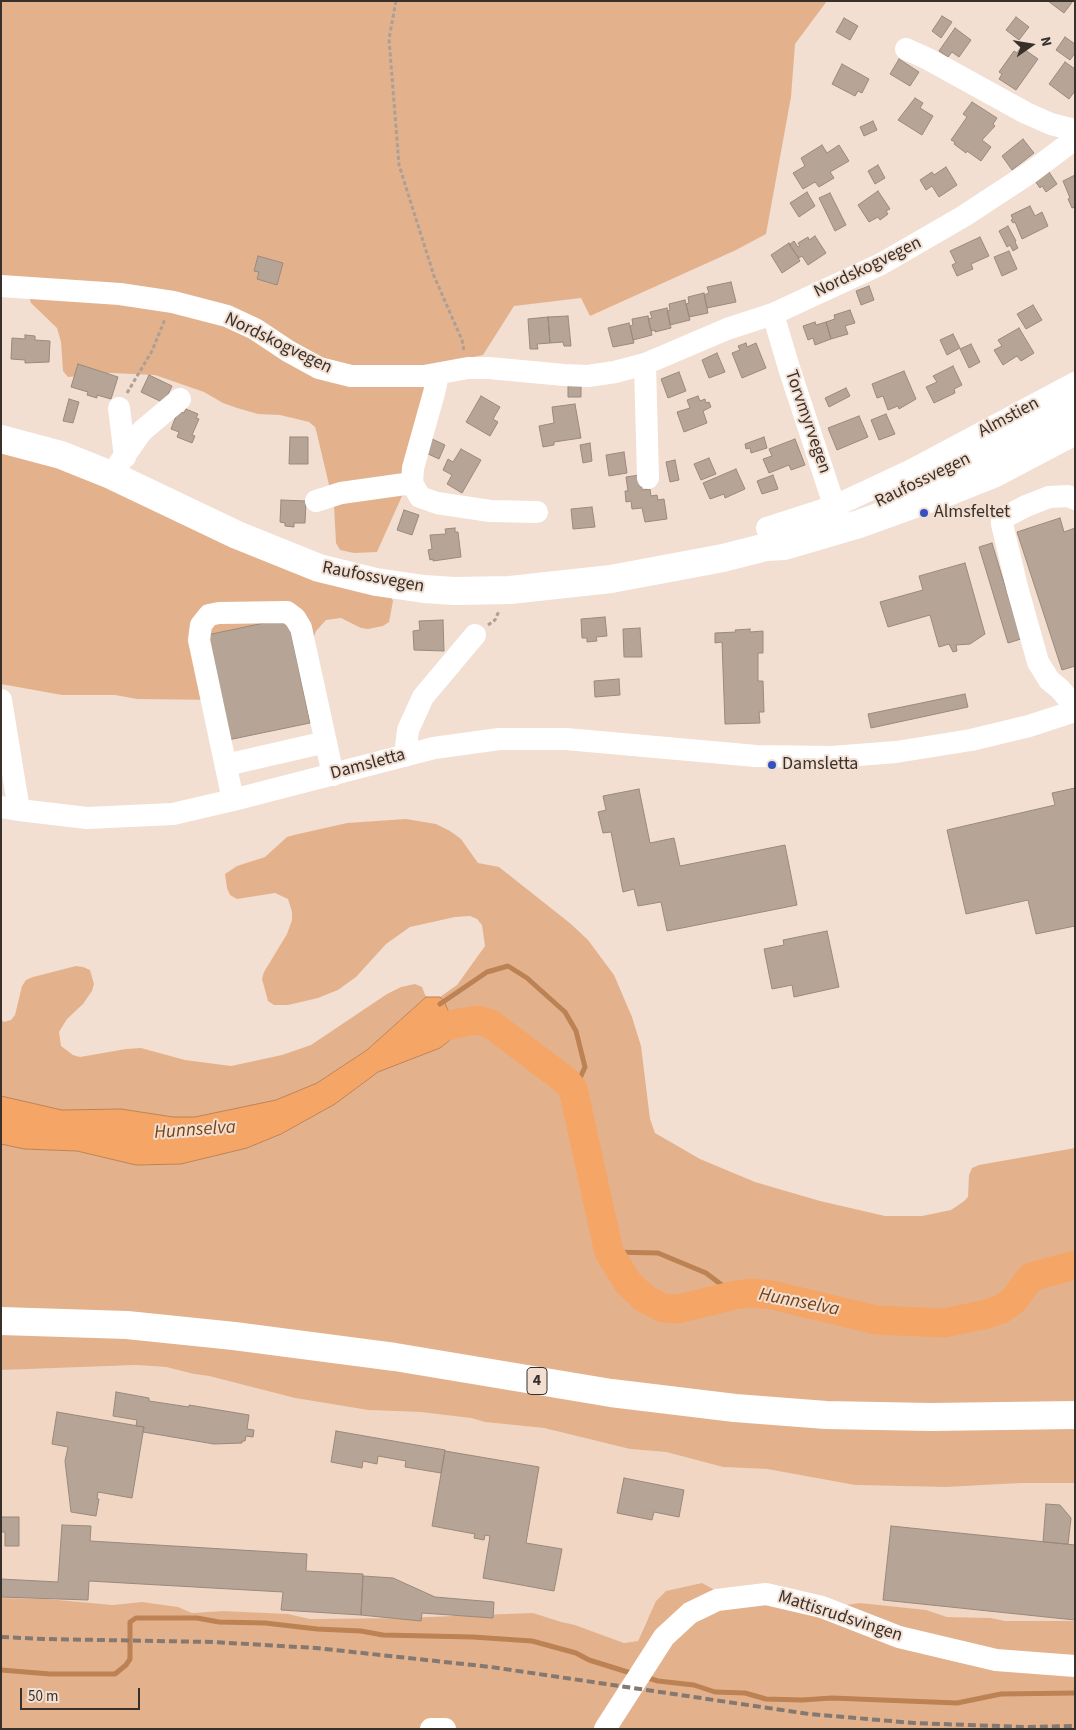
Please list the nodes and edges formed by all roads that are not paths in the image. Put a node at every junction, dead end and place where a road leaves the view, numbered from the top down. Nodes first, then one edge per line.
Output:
1 (906, 49) dead end
2 (1075, 130) edge
3 (1075, 139) edge
4 (1, 286) edge
5 (773, 314) junction
6 (645, 364) junction
7 (438, 375) junction
8 (1075, 384) edge
9 (180, 399) dead end
10 (119, 408) road end
11 (1071, 423) edge
12 (1, 439) edge
13 (118, 466) junction
14 (648, 478) dead end
15 (412, 481) junction
16 (1075, 499) edge
17 (316, 500) dead end
18 (537, 512) dead end
19 (838, 518) junction
20 (475, 635) road end
21 (1, 700) edge
22 (1075, 709) edge
23 (326, 742) junction
24 (405, 756) junction
25 (226, 765) junction
26 (334, 775) junction
27 (233, 800) junction
28 (10, 809) edge
29 (1, 1321) edge
30 (1, 1337) edge
31 (1075, 1415) edge
32 (1075, 1430) edge
33 (1075, 1666) edge
34 (606, 1728) edge
35 (431, 1729) edge
36 (445, 1729) edge

1 - 2 street
3 - 5 street, Nordskogvegen
4 - 7 street, Nordskogvegen
5 - 6 street, Nordskogvegen
5 - 19 street, Torvmyrvegen
6 - 7 street, Nordskogvegen
6 - 14 street
7 - 15 street
8 - 19 street, Almstien
9 - 13 street
10 - 13 street
11 - 19 main road, Raufossvegen
12 - 13 main road, Raufossvegen
13 - 19 main road, Raufossvegen
15 - 17 street
15 - 18 street
16 - 22 street, Damsletta
20 - 24 street
21 - 28 street, Damsletta
22 - 24 street, Damsletta
23 - 25 street
23 - 25 street
23 - 26 street
24 - 26 street, Damsletta
25 - 27 street
26 - 27 street, Damsletta
27 - 28 street, Damsletta
29 - 31 main road, 4
30 - 32 main road, 4
33 - 34 street, Mattisrudsvingen
35 - 36 street

